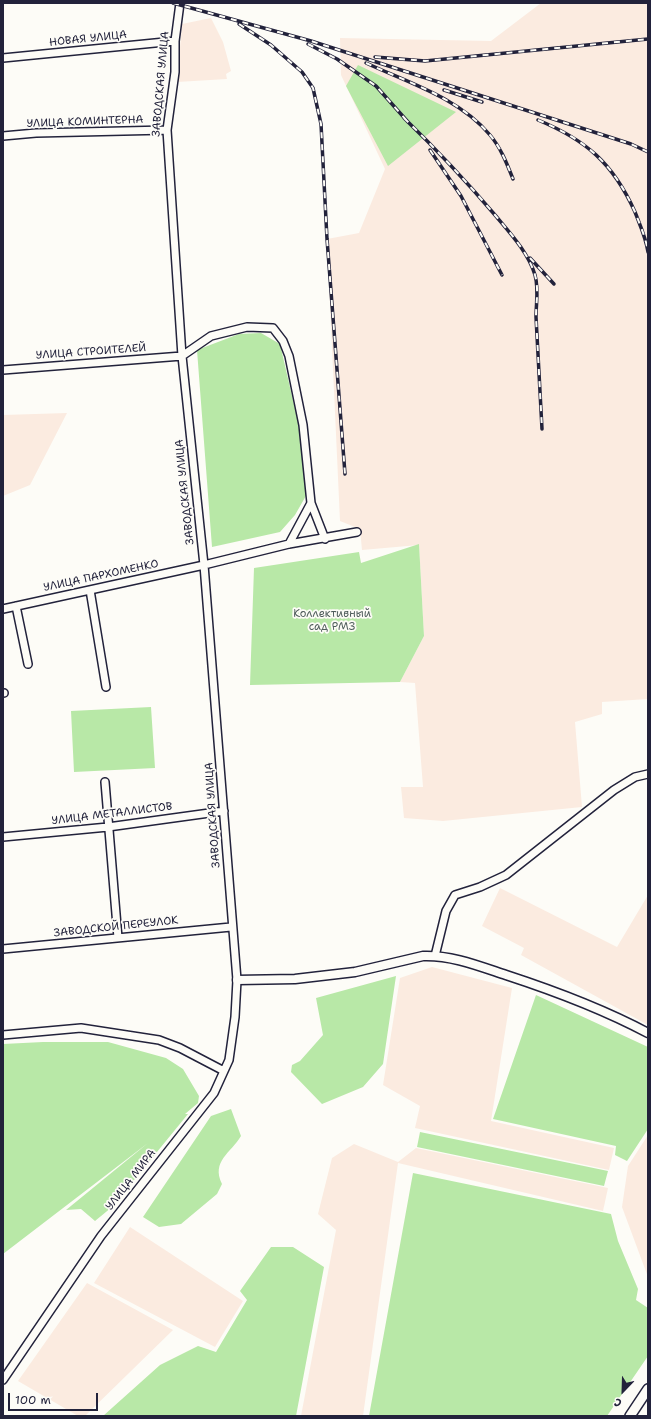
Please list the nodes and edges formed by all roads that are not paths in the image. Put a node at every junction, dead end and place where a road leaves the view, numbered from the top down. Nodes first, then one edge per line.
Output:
1 (180, 3) edge
2 (175, 41) junction
3 (3, 58) edge
4 (167, 130) junction
5 (3, 136) edge
6 (182, 356) junction
7 (3, 370) edge
8 (311, 503) junction
9 (357, 532) dead end
10 (325, 539) junction
11 (290, 544) junction
12 (204, 565) junction
13 (90, 590) junction
14 (16, 606) junction
15 (3, 609) edge
16 (28, 664) dead end
17 (106, 687) dead end
18 (648, 774) edge
19 (105, 782) dead end
20 (224, 811) junction
21 (108, 827) junction
22 (3, 837) edge
23 (231, 927) junction
24 (118, 938) junction
25 (3, 949) edge
26 (435, 956) junction
27 (236, 980) junction
28 (648, 1033) edge
29 (3, 1035) edge
30 (224, 1070) junction
31 (3, 1380) edge
32 (648, 1390) edge
33 (630, 1416) edge

1 - 2 street, ЗАВОДСКАЯ УЛИЦА
2 - 3 street, НОВАЯ УЛИЦА
2 - 4 street, ЗАВОДСКАЯ УЛИЦА
4 - 5 street, УЛИЦА КОМИНТЕРНА
4 - 6 street, ЗАВОДСКАЯ УЛИЦА
6 - 7 street, УЛИЦА СТРОИТЕЛЕЙ
6 - 8 street
6 - 12 street, ЗАВОДСКАЯ УЛИЦА
8 - 10 street
8 - 11 street
9 - 10 street, УЛИЦА ПАРХОМЕНКО
10 - 11 street, УЛИЦА ПАРХОМЕНКО
11 - 12 street, УЛИЦА ПАРХОМЕНКО
12 - 13 street, УЛИЦА ПАРХОМЕНКО
12 - 20 street, ЗАВОДСКАЯ УЛИЦА
13 - 14 street, УЛИЦА ПАРХОМЕНКО
13 - 17 street
14 - 15 street, УЛИЦА ПАРХОМЕНКО
14 - 16 street
18 - 26 street
19 - 21 street
20 - 21 street, УЛИЦА МЕТАЛЛИСТОВ
20 - 23 street, ЗАВОДСКАЯ УЛИЦА
21 - 22 street, УЛИЦА МЕТАЛЛИСТОВ
21 - 24 street
23 - 24 street, ЗАВОДСКОЙ ПЕРЕУЛОК
23 - 27 street, ЗАВОДСКАЯ УЛИЦА
24 - 25 street, ЗАВОДСКОЙ ПЕРЕУЛОК
26 - 27 street
26 - 28 street
27 - 30 street, УЛИЦА МИРА
29 - 30 street
30 - 31 street, УЛИЦА МИРА
32 - 33 main road

